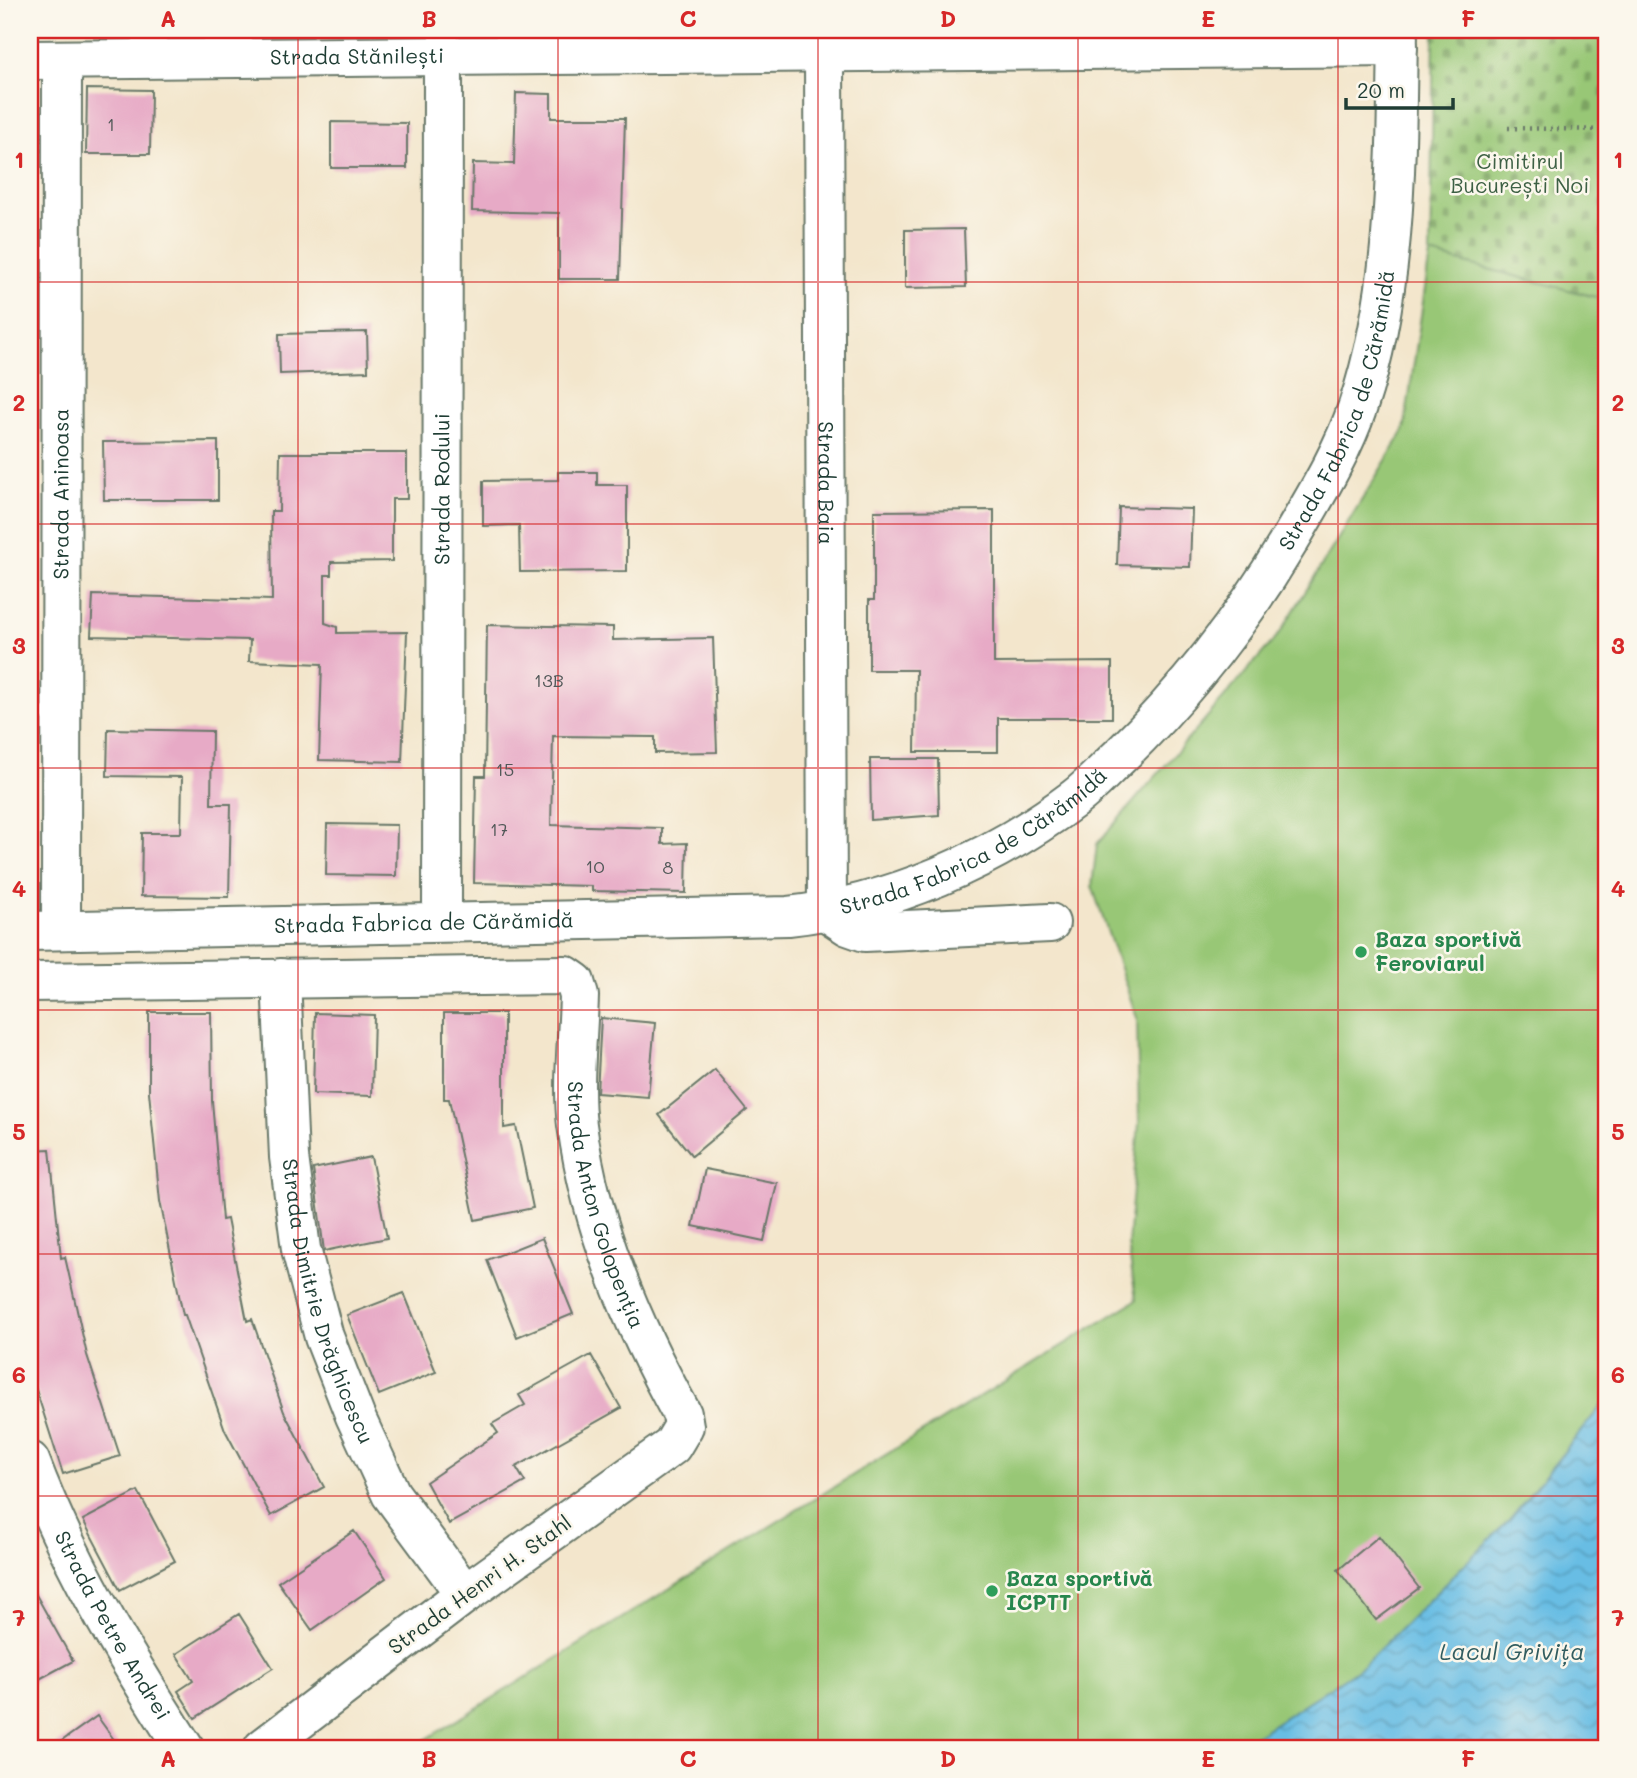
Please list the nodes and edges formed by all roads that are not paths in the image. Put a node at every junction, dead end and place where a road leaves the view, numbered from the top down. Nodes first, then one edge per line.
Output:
1 (1398, 39) edge
2 (368, 44) edge
3 (824, 54) junction
4 (443, 57) junction
5 (46, 60) edge
6 (827, 912) junction
7 (442, 921) junction
8 (1050, 923) dead end
9 (45, 930) edge
10 (281, 978) junction
11 (30, 982) edge
12 (682, 1415) joint
13 (30, 1461) edge
14 (465, 1594) junction
15 (184, 1748) edge
16 (263, 1748) edge

1 - 3 street, Strada Stănilești
1 - 6 street, Strada Fabrica de Cărămidă
2 - 4 street, Strada Stănilești
2 - 5 street, Strada Stănilești
3 - 4 street, Strada Stănilești
3 - 6 street, Strada Baia
4 - 7 street, Strada Rodului
5 - 9 street, Strada Aninoasa
6 - 7 street, Strada Fabrica de Cărămidă
6 - 8 street
7 - 9 street, Strada Fabrica de Cărămidă
10 - 11 street
10 - 12 street, Strada Anton Golopenția
10 - 14 street, Strada Dimitrie Drăghicescu
12 - 14 street, Strada Henri H. Stahl
13 - 15 street, Strada Petre Andrei
14 - 16 street, Strada Henri H. Stahl

